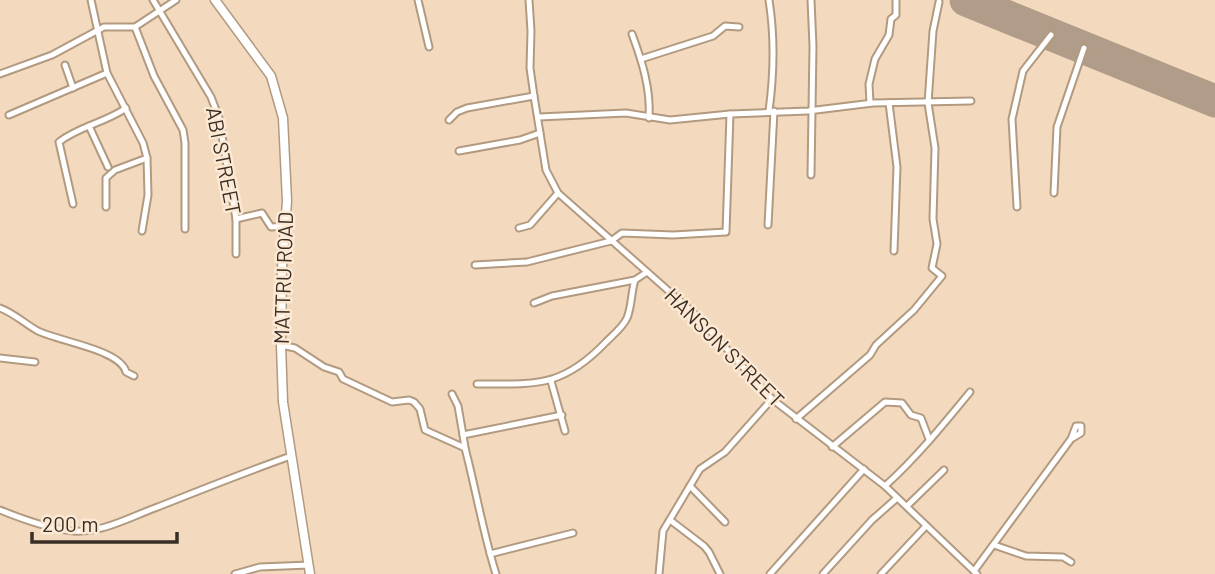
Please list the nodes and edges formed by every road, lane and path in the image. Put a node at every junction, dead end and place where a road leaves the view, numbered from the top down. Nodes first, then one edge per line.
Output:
1 (92, 0) edge
2 (153, 0) edge
3 (176, 0) edge
4 (215, 0) edge
5 (418, 0) edge
6 (528, 0) edge
7 (769, 0) edge
8 (811, 0) edge
9 (896, 0) edge
10 (939, 2) edge
11 (160, 12) junction
12 (135, 27) junction
13 (739, 27) dead end
14 (98, 32) junction
15 (632, 34) dead end
16 (1051, 34) dead end
17 (429, 47) dead end
18 (1084, 48) dead end
19 (641, 59) junction
20 (65, 65) dead end
21 (107, 73) junction
22 (0, 74) edge
23 (73, 88) junction
24 (534, 96) junction
25 (971, 101) dead end
26 (870, 103) junction
27 (889, 103) junction
28 (928, 103) junction
29 (126, 108) junction
30 (810, 110) junction
31 (771, 111) junction
32 (730, 114) junction
33 (9, 115) dead end
34 (539, 117) junction
35 (649, 118) junction
36 (449, 120) dead end
37 (89, 126) junction
38 (540, 134) junction
39 (459, 151) dead end
40 (147, 158) junction
41 (108, 167) dead end
42 (811, 175) dead end
43 (558, 193) junction
44 (1054, 193) dead end
45 (73, 204) dead end
46 (106, 207) dead end
47 (1017, 207) dead end
48 (236, 219) junction
49 (768, 225) dead end
50 (285, 226) junction
51 (519, 228) dead end
52 (186, 229) dead end
53 (142, 231) dead end
54 (611, 241) junction
55 (894, 251) dead end
56 (236, 254) dead end
57 (475, 265) dead end
58 (647, 272) junction
59 (635, 280) junction
60 (534, 303) dead end
61 (0, 309) edge
62 (281, 345) junction
63 (0, 358) edge
64 (35, 362) dead end
65 (134, 376) dead end
66 (551, 381) junction
67 (477, 384) dead end
68 (970, 392) dead end
69 (452, 394) dead end
70 (772, 399) junction
71 (562, 415) junction
72 (796, 419) junction
73 (565, 431) dead end
74 (463, 435) junction
75 (929, 439) junction
76 (1071, 439) dead end
77 (832, 447) junction
78 (465, 448) junction
79 (291, 456) junction
80 (864, 470) junction
81 (944, 470) dead end
82 (690, 486) junction
83 (885, 486) junction
84 (897, 498) junction
85 (907, 506) junction
86 (0, 510) edge
87 (670, 520) junction
88 (725, 522) dead end
89 (926, 526) junction
90 (573, 533) dead end
91 (994, 545) junction
92 (490, 554) junction
93 (1071, 562) dead end
94 (309, 570) edge
95 (256, 571) edge
96 (976, 572) edge
97 (716, 573) edge
98 (236, 574) edge
99 (496, 574) edge
100 (659, 574) edge
101 (770, 574) edge
102 (823, 574) edge
103 (881, 574) edge

1 - 14 street
2 - 11 street, ABI STREET
3 - 11 street
4 - 50 main road, MATTRU ROAD
5 - 17 street
6 - 24 street, HANSON STREET
7 - 31 street
8 - 30 street
9 - 26 street
10 - 28 street
11 - 12 street
11 - 48 street, ABI STREET
12 - 14 street
12 - 52 street
13 - 19 street
14 - 21 street
14 - 22 street
15 - 19 street
16 - 47 street
18 - 44 street
19 - 35 street
20 - 23 street
21 - 23 street
21 - 29 street
23 - 33 street
24 - 34 street, HANSON STREET
24 - 36 street
25 - 28 street
26 - 27 street
26 - 30 street
27 - 28 street
27 - 55 street
28 - 72 street
29 - 37 street
29 - 40 street
30 - 31 street
30 - 42 street
31 - 32 street
31 - 49 street
32 - 35 street
32 - 54 street
34 - 35 street
34 - 38 street, HANSON STREET
37 - 41 street
37 - 45 street
38 - 39 street
38 - 43 street, HANSON STREET
40 - 46 street
40 - 53 street
43 - 51 street
43 - 54 street, HANSON STREET
48 - 50 street
48 - 56 street, ABI STREET
50 - 62 main road, MATTRU ROAD
54 - 57 street
54 - 58 street, HANSON STREET
58 - 59 street
58 - 70 street, HANSON STREET
59 - 60 street
59 - 66 street
61 - 65 street
62 - 78 street
62 - 79 main road, MATTRU ROAD
63 - 64 street
66 - 67 street
66 - 71 street
68 - 75 street
69 - 74 street
70 - 72 street, HANSON STREET
70 - 82 street
71 - 73 street
71 - 74 street
72 - 77 street, HANSON STREET
74 - 78 street
75 - 77 street
75 - 83 street
76 - 91 street
77 - 80 street, HANSON STREET
78 - 92 street
79 - 86 street
79 - 94 main road, MATTRU ROAD
80 - 83 street, HANSON STREET
80 - 101 street
81 - 85 street
82 - 87 street
82 - 88 street
83 - 84 street, HANSON STREET
84 - 85 street, HANSON STREET
84 - 102 street
85 - 89 street, HANSON STREET
87 - 97 street
87 - 100 street
89 - 96 street, HANSON STREET
89 - 103 street
90 - 92 street
91 - 93 street
91 - 96 street
92 - 99 street
94 - 95 street
95 - 98 street

